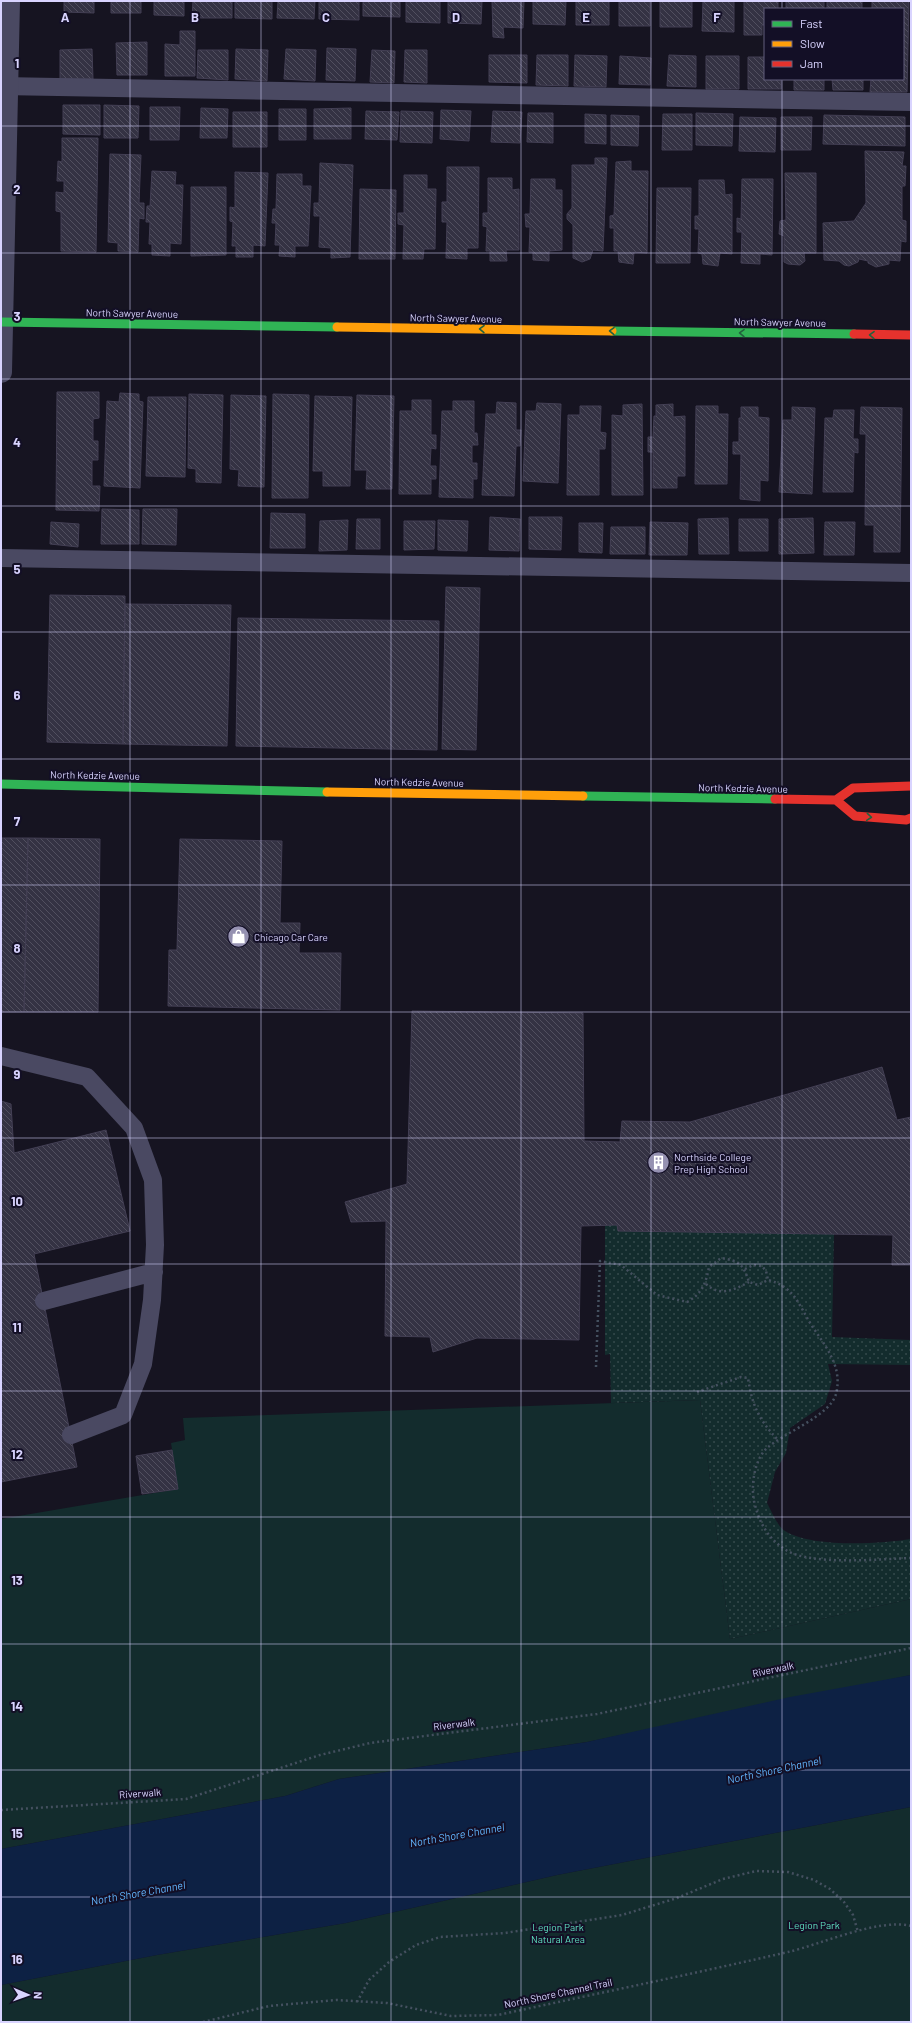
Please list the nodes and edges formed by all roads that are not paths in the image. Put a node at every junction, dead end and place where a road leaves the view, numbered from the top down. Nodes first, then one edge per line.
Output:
1 (8, 1) edge
2 (4, 86) edge
3 (911, 102) edge
4 (2, 322) edge
5 (911, 335) edge
6 (1, 372) edge
7 (1, 558) edge
8 (911, 573) edge
9 (1, 784) edge
10 (911, 786) edge
11 (836, 800) junction
12 (911, 818) edge
13 (1, 1056) edge
14 (154, 1272) junction
15 (44, 1301) dead end
16 (71, 1435) dead end

1 - 2 street
2 - 3 lane
2 - 4 street
5 -> 4 main road, North Sawyer Avenue
4 - 6 street
7 - 8 lane
9 - 11 main road, North Kedzie Avenue
10 - 11 main road
11 -> 12 main road
13 - 14 lane
14 - 15 lane
14 - 16 lane

